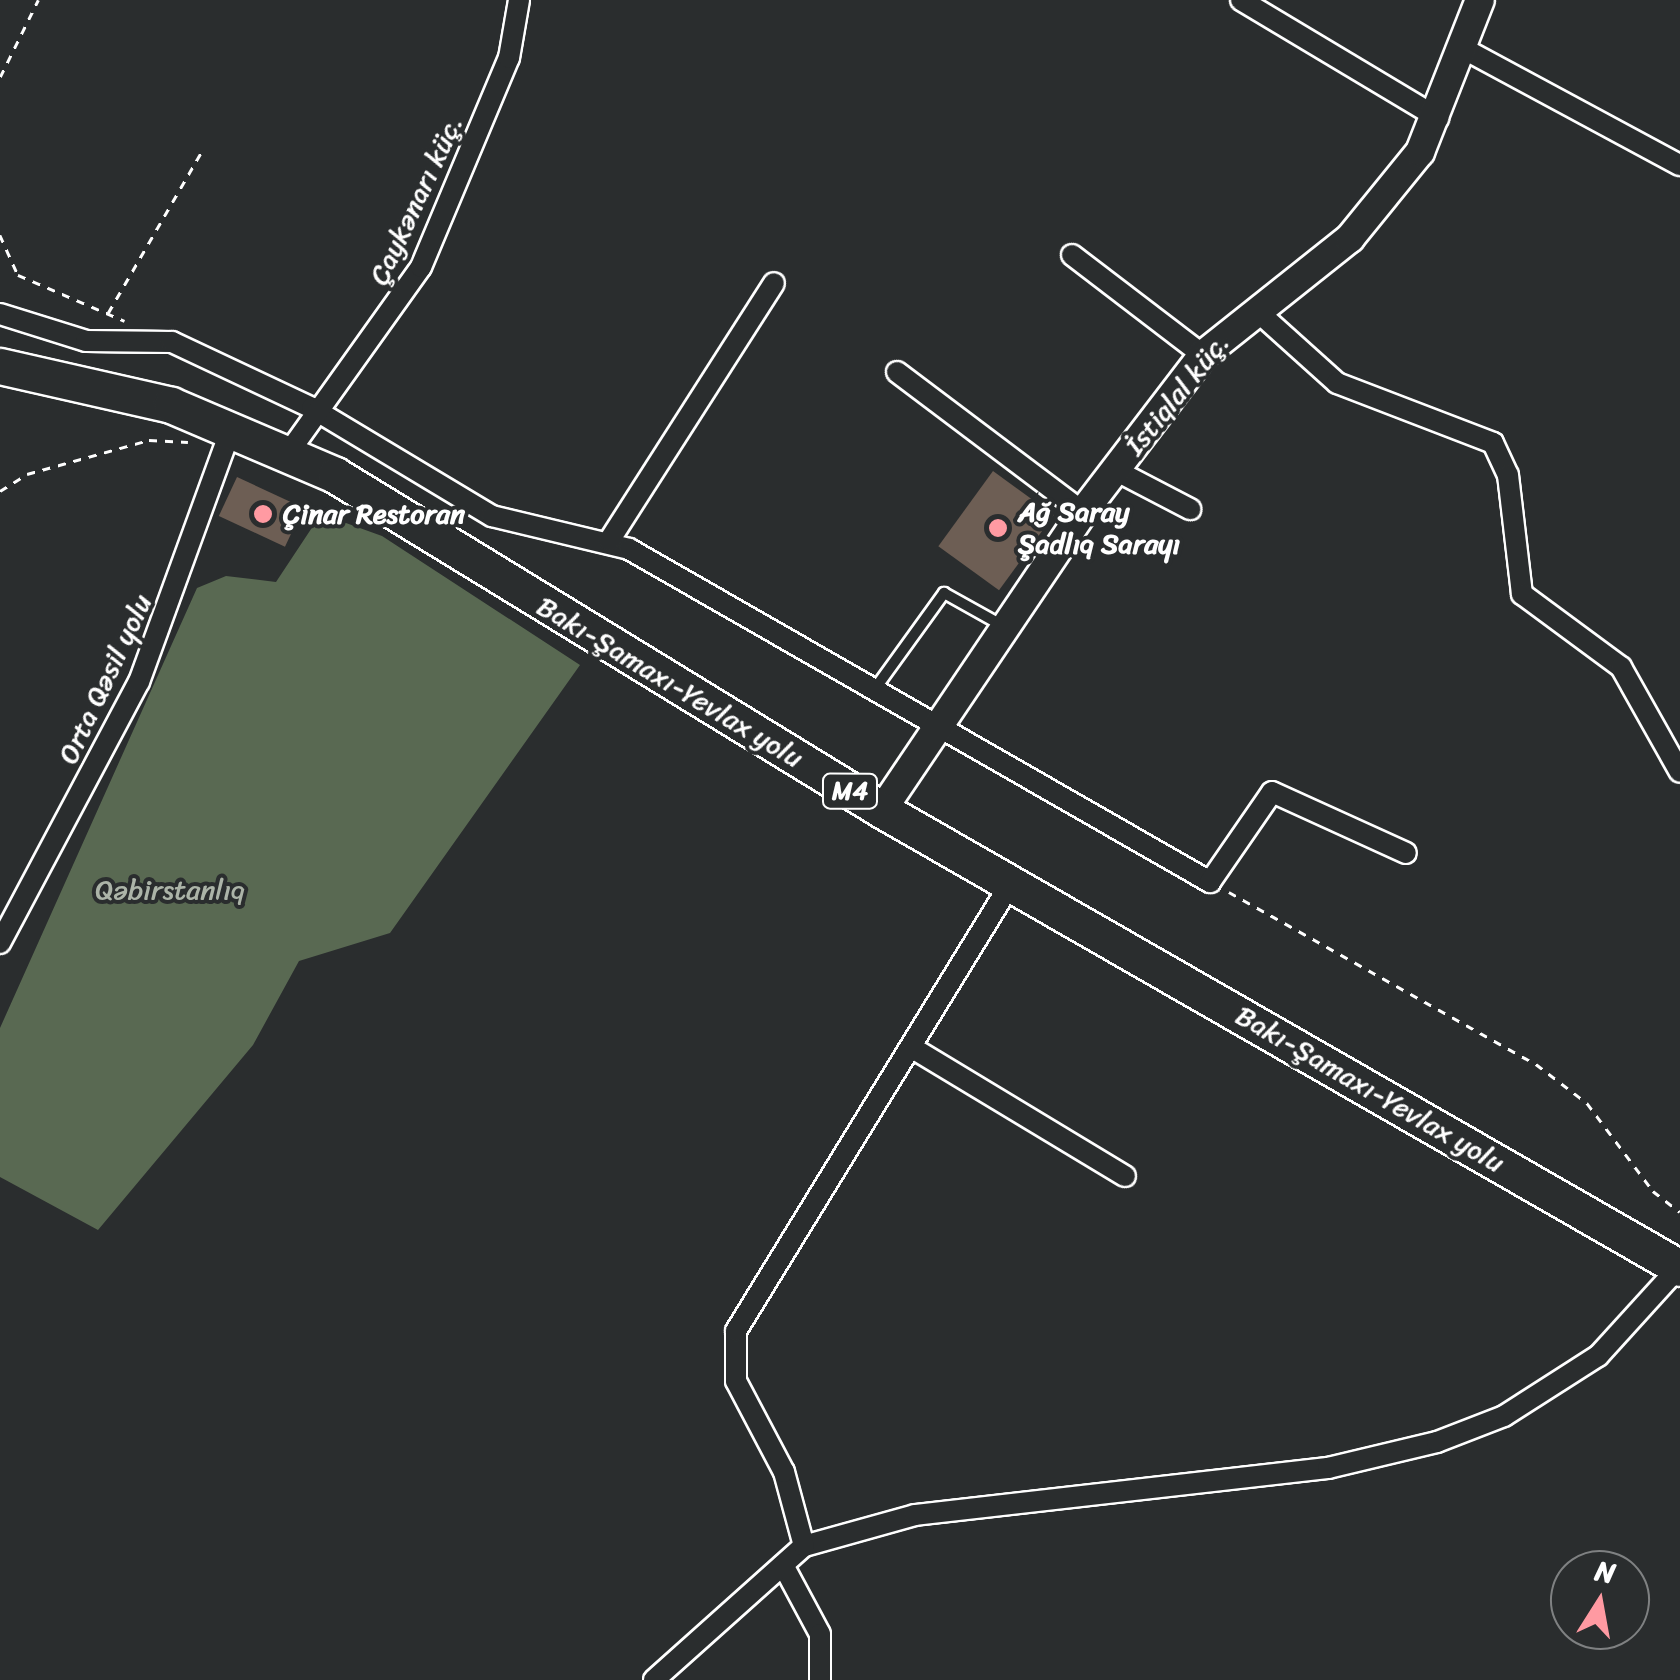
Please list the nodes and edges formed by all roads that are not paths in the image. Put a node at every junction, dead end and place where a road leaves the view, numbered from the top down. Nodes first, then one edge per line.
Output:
1 (1241, 0) edge
2 (1480, 0) edge
3 (514, 2) edge
4 (1466, 50) junction
5 (1438, 118) junction
6 (1680, 165) edge
7 (1072, 255) dead end
8 (774, 283) dead end
9 (1256, 310) junction
10 (0, 314) edge
11 (1203, 355) junction
12 (0, 366) edge
13 (897, 372) dead end
14 (312, 408) junction
15 (228, 439) junction
16 (289, 452) junction
17 (1115, 470) junction
18 (1190, 510) dead end
19 (1083, 512) junction
20 (609, 541) junction
21 (1006, 628) junction
22 (877, 686) junction
23 (941, 723) junction
24 (1680, 772) edge
25 (882, 810) junction
26 (1406, 853) dead end
27 (1011, 883) junction
28 (0, 943) edge
29 (916, 1050) junction
30 (1125, 1176) dead end
31 (1679, 1267) edge
32 (804, 1546) junction
33 (783, 1564) junction
34 (654, 1680) edge
35 (820, 1680) edge

1 - 5 street
2 - 4 street, İstiqlal küç.
3 - 14 street, Çaykənarı küç.
4 - 5 street, İstiqlal küç.
4 - 6 street
5 - 9 street, İstiqlal küç.
7 - 11 street
8 - 20 street
9 - 11 street, İstiqlal küç.
9 - 24 street
10 - 14 street
11 - 17 street, İstiqlal küç.
12 - 15 highway, Bakı-Şamaxı-Yevlax yolu / M4
13 - 19 street
14 - 16 street, Çaykənarı küç.
14 - 20 street
15 - 16 highway, Bakı-Şamaxı-Yevlax yolu / M4
15 - 28 street, Orta Qəsil yolu
16 - 25 highway, Bakı-Şamaxı-Yevlax yolu / M4
17 - 18 street
17 - 19 street, İstiqlal küç.
19 - 21 street, İstiqlal küç.
20 - 22 street
21 - 22 lane
21 - 23 street, İstiqlal küç.
22 - 23 street
23 - 25 street, İstiqlal küç.
23 - 26 street
25 - 27 highway, Bakı-Şamaxı-Yevlax yolu / M4
27 - 29 street
27 - 31 highway, Bakı-Şamaxı-Yevlax yolu / M4
29 - 30 street
29 - 32 street
31 - 32 street
32 - 33 street
33 - 34 street
33 - 35 street

